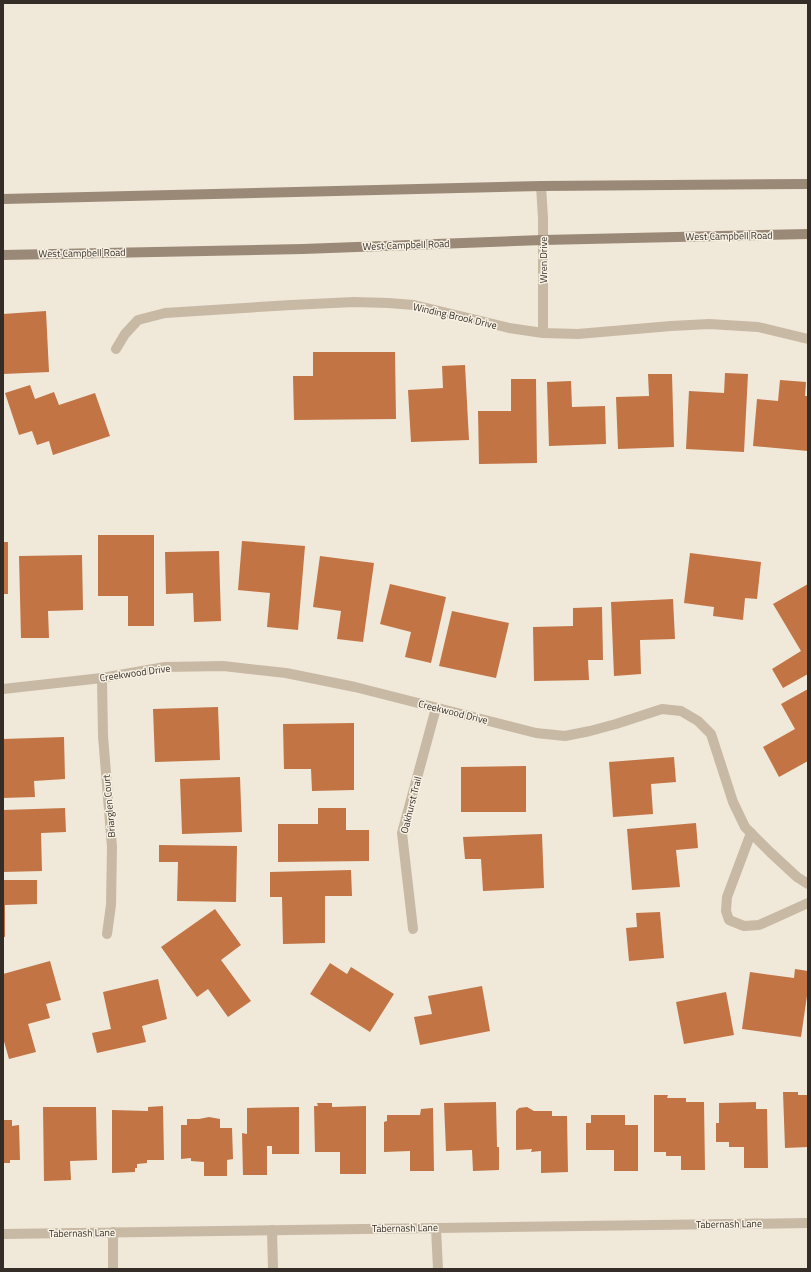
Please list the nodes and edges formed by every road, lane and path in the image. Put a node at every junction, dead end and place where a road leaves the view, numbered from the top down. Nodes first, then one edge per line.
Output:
1 (808, 184) edge
2 (541, 186) junction
3 (3, 199) edge
4 (808, 234) edge
5 (543, 240) junction
6 (3, 255) edge
7 (543, 333) junction
8 (808, 339) edge
9 (116, 349) dead end
10 (102, 678) junction
11 (3, 689) edge
12 (436, 708) junction
13 (751, 833) junction
14 (808, 884) edge
15 (808, 904) edge
16 (413, 929) dead end
17 (106, 934) dead end
18 (808, 1222) edge
19 (436, 1228) junction
20 (272, 1230) junction
21 (113, 1232) junction
22 (3, 1234) edge
23 (113, 1269) edge
24 (273, 1269) edge
25 (438, 1269) edge

1 - 2 main road
2 - 3 main road
2 - 5 street, Wren Drive
4 - 5 main road, West Campbell Road
5 - 6 main road, West Campbell Road
5 - 7 street, Wren Drive
7 - 8 street, Winding Brook Drive
7 - 9 street, Winding Brook Drive
10 - 11 street, Creekwood Drive
10 - 12 street, Creekwood Drive
10 - 17 street, Briarglen Court
12 - 13 street, Creekwood Drive
12 - 16 street, Oakhurst Trail
13 - 14 street, Creekwood Drive
13 - 15 street
18 - 19 street, Tabernash Lane
19 - 20 street, Tabernash Lane
19 - 25 street
20 - 21 street, Tabernash Lane
20 - 24 street
21 - 22 street, Tabernash Lane
21 - 23 street

